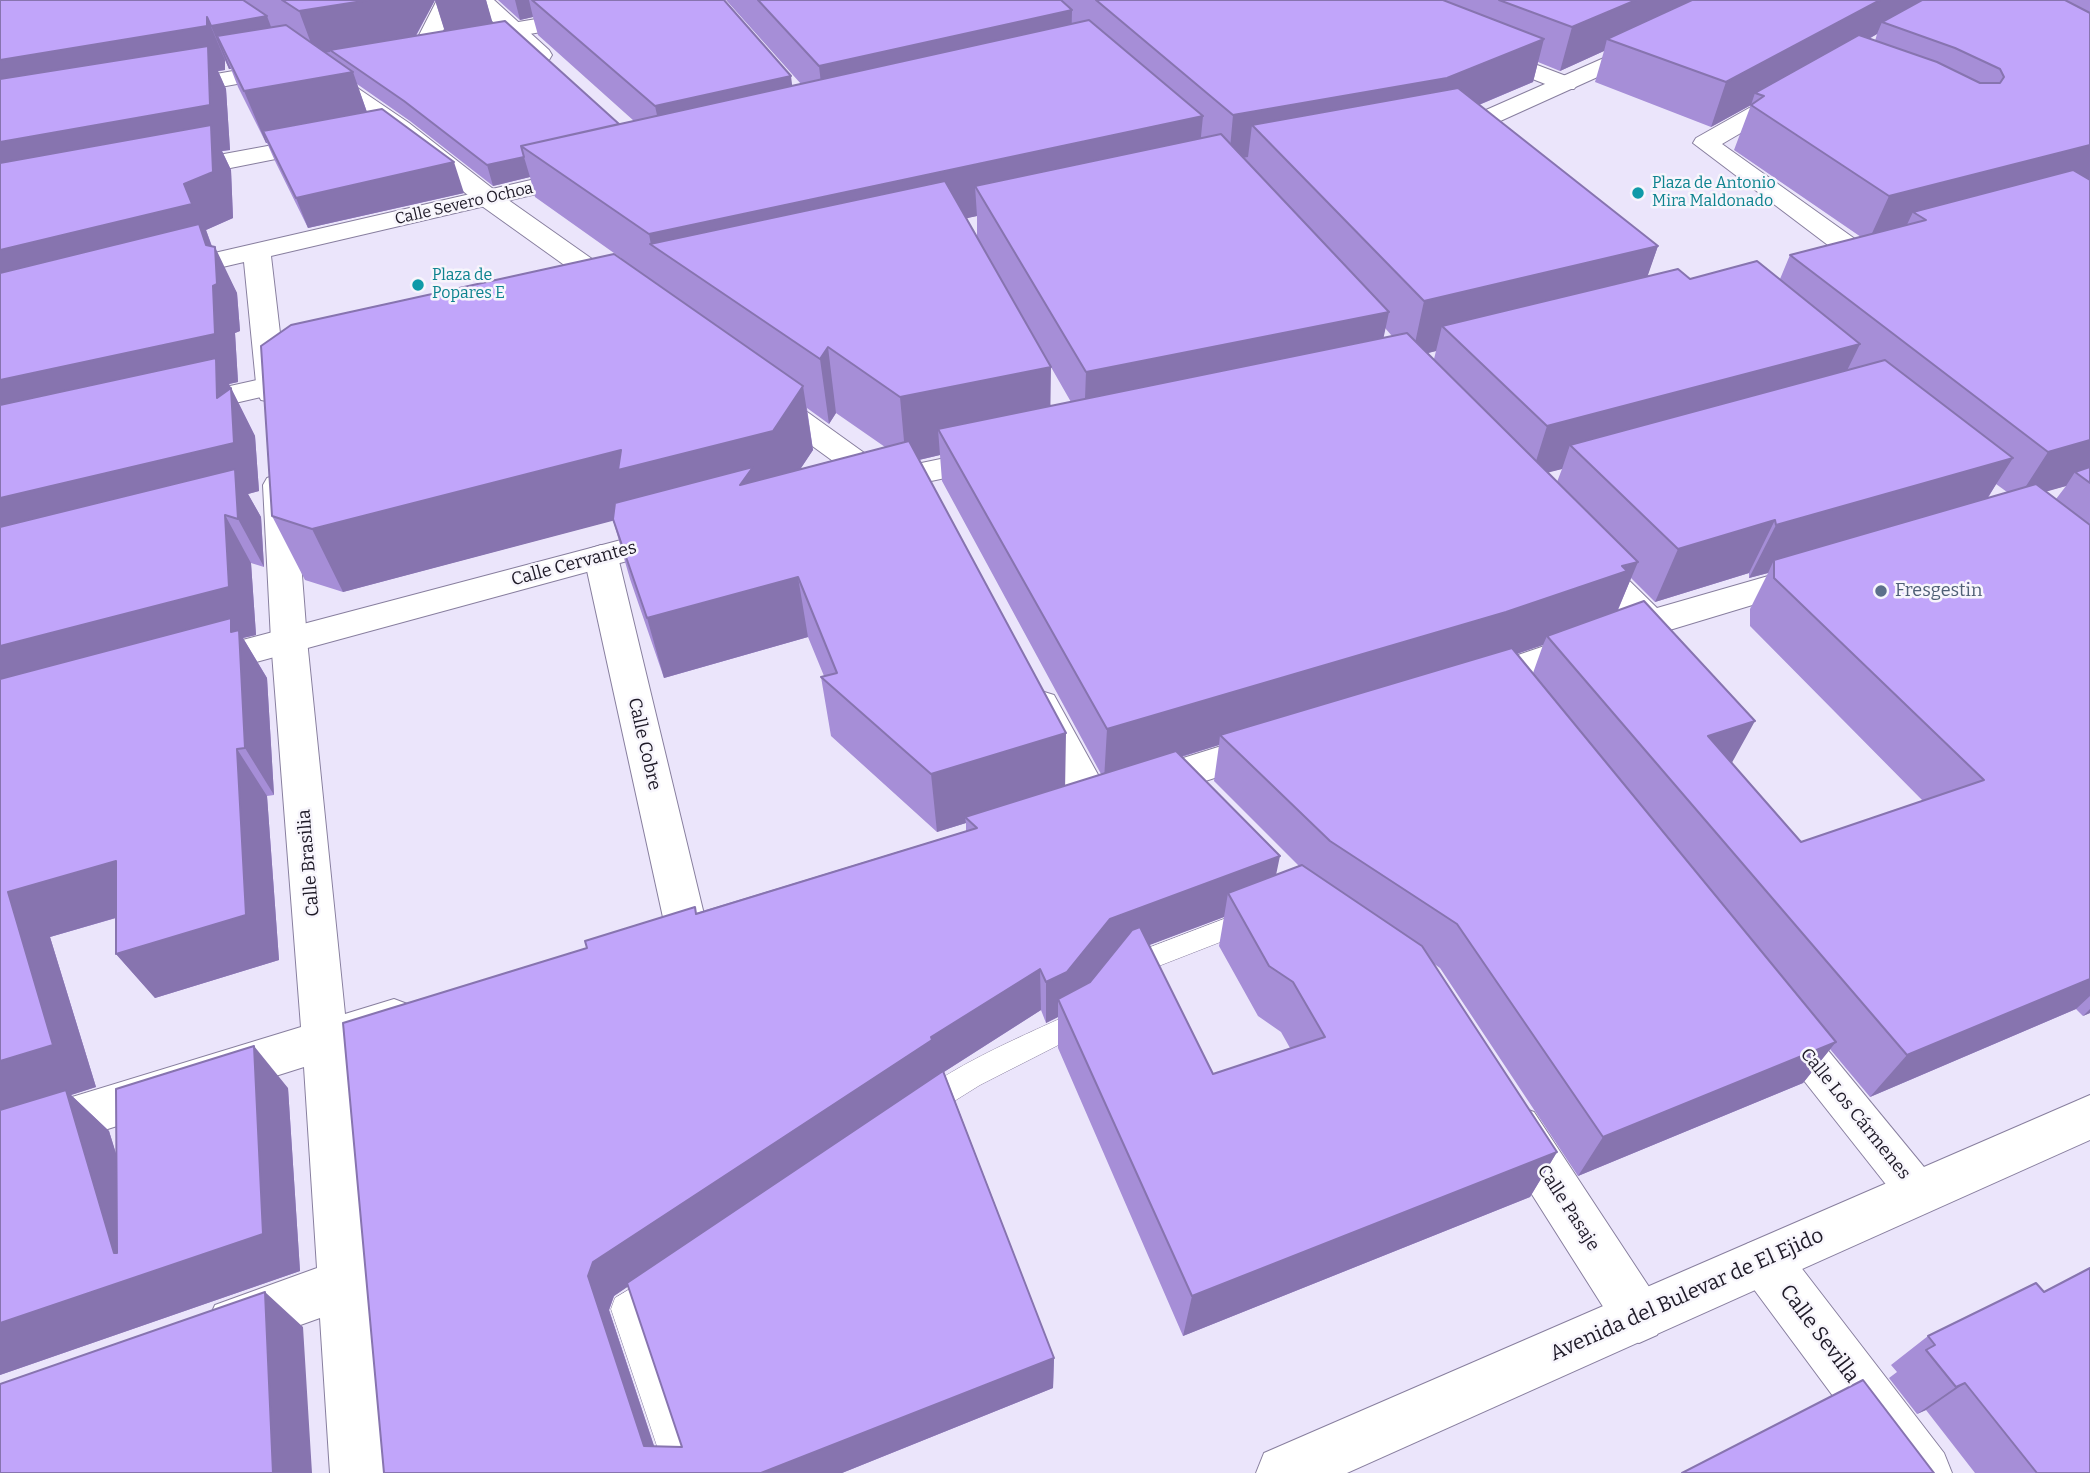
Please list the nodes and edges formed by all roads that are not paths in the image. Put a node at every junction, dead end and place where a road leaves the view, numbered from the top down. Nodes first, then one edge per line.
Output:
1 (448, 0) edge
2 (481, 0) edge
3 (690, 0) edge
4 (513, 30) junction
5 (1673, 34) edge
6 (278, 43) edge
7 (425, 45) junction
8 (1467, 45) edge
9 (399, 49) edge
10 (322, 63) junction
11 (554, 67) edge
12 (1814, 81) edge
13 (1566, 84) junction
14 (148, 93) edge
15 (1426, 135) edge
16 (346, 138) edge
17 (605, 170) edge
18 (146, 176) edge
19 (488, 198) junction
20 (257, 253) junction
21 (1821, 265) edge
22 (144, 279) edge
23 (595, 312) edge
24 (339, 371) edge
25 (748, 384) edge
26 (163, 411) edge
27 (274, 419) junction
28 (1022, 452) edge
29 (882, 481) junction
30 (842, 492) edge
31 (708, 528) edge
32 (1568, 540) edge
33 (601, 557) junction
34 (1850, 564) edge
35 (1650, 623) junction
36 (289, 640) junction
37 (171, 673) edge
38 (1028, 681) edge
39 (1438, 696) edge
40 (1296, 738) edge
41 (1093, 802) junction
42 (1053, 814) edge
43 (1277, 910) edge
44 (726, 919) edge
45 (687, 931) junction
46 (647, 943) edge
47 (432, 1007) edge
48 (1771, 1009) edge
49 (325, 1039) junction
50 (1497, 1098) edge
51 (2090, 1117) edge
52 (901, 1123) edge
53 (0, 1141) edge
54 (1918, 1192) junction
55 (1765, 1262) junction
56 (683, 1270) edge
57 (342, 1284) junction
58 (1639, 1317) junction
59 (184, 1340) edge
60 (358, 1473) edge
61 (682, 1473) edge
62 (1284, 1473) edge
63 (1924, 1473) edge

1 - 7 street
2 - 4 street
3 - 4 street
4 - 7 street
4 - 11 street
5 - 13 street
6 - 10 street
7 - 9 street
8 - 13 street
10 - 14 street
10 - 19 street
12 - 21 street
13 - 15 street
16 - 18 street
17 - 19 street, Calle Severo Ochoa
19 - 20 street, Calle Severo Ochoa
19 - 23 street
20 - 22 street, Calle Severo Ochoa
20 - 27 street, Calle Brasilia
24 - 27 street
25 - 29 street
26 - 27 street
27 - 36 street, Calle Brasilia
28 - 29 street
29 - 30 street
31 - 33 street, Calle Cervantes
32 - 35 street
33 - 36 street, Calle Cervantes
33 - 45 street, Calle Cobre
34 - 35 street
35 - 39 street
36 - 37 street, Calle Cervantes
36 - 49 street, Calle Brasilia
38 - 41 street
40 - 41 street
41 - 42 street
43 - 52 lane
44 - 45 street
45 - 46 street
47 - 49 street
48 - 54 street, Calle Los Cármenes
49 - 53 street
49 - 57 street, Calle Brasilia
50 - 58 street, Calle Pasaje
51 - 54 street, Avenida del Bulevar de El Ejido
54 - 55 street, Avenida del Bulevar de El Ejido
55 - 58 street, Avenida del Bulevar de El Ejido
55 - 63 street, Calle Sevilla
56 - 61 lane
57 - 59 street
57 - 60 street, Calle Brasilia
58 - 62 street, Avenida del Bulevar de El Ejido

